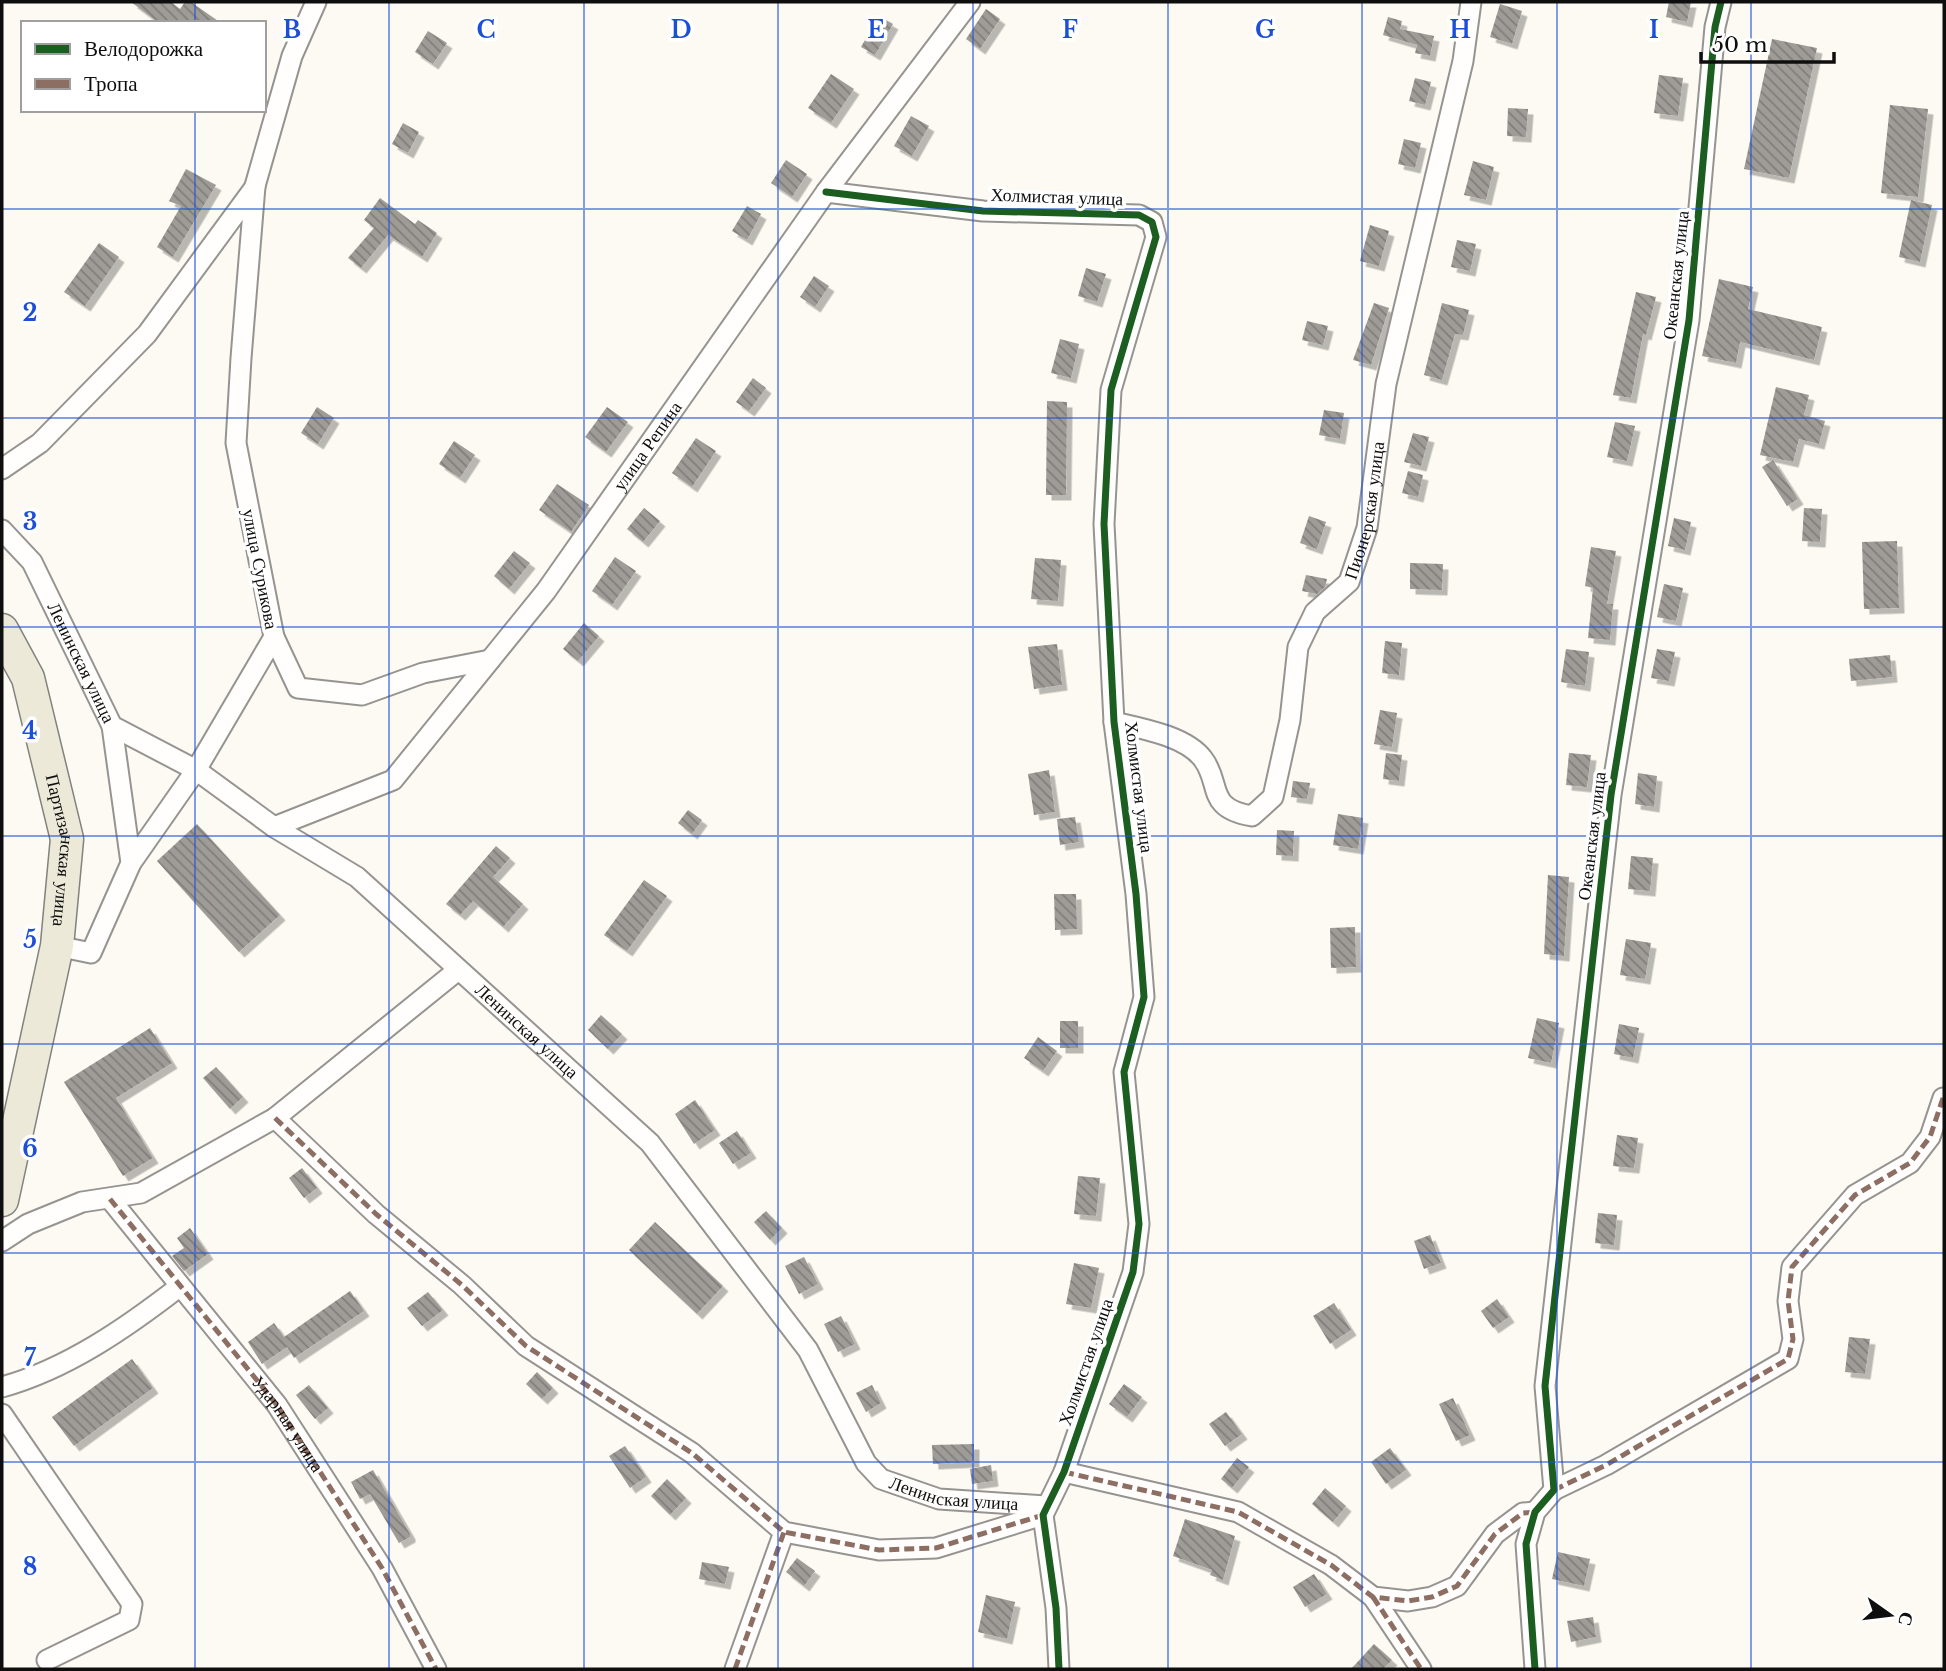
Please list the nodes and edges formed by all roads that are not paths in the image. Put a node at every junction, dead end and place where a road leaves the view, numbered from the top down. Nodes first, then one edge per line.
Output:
1 (316, 2) edge
2 (970, 2) edge
3 (1471, 2) edge
4 (1721, 2) edge
5 (255, 186) junction
6 (827, 192) junction
7 (2, 469) edge
8 (2, 530) edge
9 (2, 630) edge
10 (274, 637) junction
11 (490, 660) junction
12 (1114, 722) junction
13 (112, 726) junction
14 (196, 770) junction
15 (274, 827) junction
16 (131, 863) junction
17 (57, 946) junction
18 (458, 970) junction
19 (1943, 1098) edge
20 (275, 1118) junction
21 (110, 1199) junction
22 (2, 1200) edge
23 (2, 1241) edge
24 (179, 1287) junction
25 (2, 1387) edge
26 (2, 1414) edge
27 (1064, 1472) junction
28 (1554, 1490) junction
29 (1044, 1510) junction
30 (1535, 1512) junction
31 (784, 1532) junction
32 (1373, 1597) junction
33 (47, 1660) dead end
34 (436, 1669) edge
35 (735, 1669) edge
36 (1059, 1669) edge
37 (1421, 1669) edge
38 (1535, 1669) edge

1 - 5 street, улица Сурикова
2 - 6 street, улица Репина
3 - 12 street, Пионерская улица
4 - 28 street, Океанская улица
5 - 7 street, улица Сурикова
5 - 10 street, улица Сурикова
6 - 11 street, улица Репина
6 - 12 street, Холмистая улица
8 - 13 street, Ленинская улица
9 - 17 main road, Партизанская улица
10 - 11 street
10 - 14 street, улица Сурикова
11 - 15 street, улица Репина
12 - 27 street, Холмистая улица
13 - 14 street, Ленинская улица
13 - 16 street
14 - 15 street, Ленинская улица
14 - 16 street, улица Сурикова
15 - 18 street, Ленинская улица
16 - 17 street, улица Сурикова
17 - 22 main road, Партизанская улица
18 - 20 street
18 - 29 street, Ленинская улица
19 - 28 street
20 - 21 street
20 - 31 street
21 - 23 street
21 - 24 street, Ударная улица
24 - 25 street
24 - 34 street, Ударная улица
26 - 33 street
27 - 29 street, Холмистая улица
27 - 32 street
28 - 30 street
29 - 31 street, Ленинская улица
29 - 36 street
30 - 32 street
30 - 38 street
31 - 35 street
32 - 37 street

